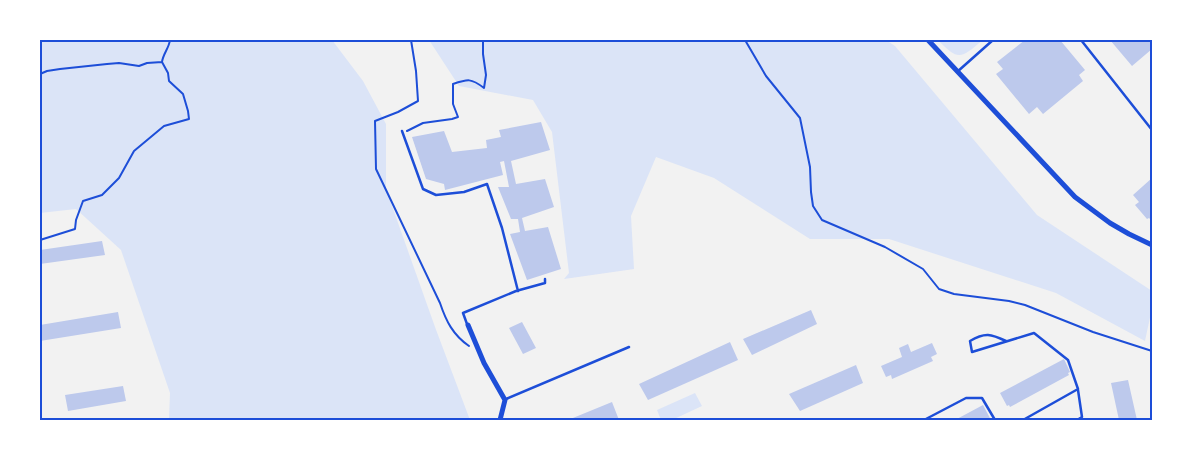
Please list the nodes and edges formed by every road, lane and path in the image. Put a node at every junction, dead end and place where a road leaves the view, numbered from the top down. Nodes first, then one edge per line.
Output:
1 (170, 40) edge
2 (411, 40) edge
3 (483, 40) edge
4 (745, 40) edge
5 (928, 40) edge
6 (993, 40) edge
7 (1081, 40) edge
8 (162, 62) junction
9 (957, 72) junction
10 (40, 74) edge
11 (1152, 130) edge
12 (402, 132) joint
13 (40, 240) edge
14 (1152, 245) edge
15 (544, 279) dead end
16 (518, 291) junction
17 (468, 324) joint
18 (1006, 342) junction
19 (629, 347) dead end
20 (1152, 351) edge
21 (481, 354) junction
22 (1078, 389) junction
23 (505, 400) junction
24 (500, 420) edge
25 (924, 420) edge
26 (995, 420) edge
27 (1023, 420) edge
28 (1077, 420) edge

1 - 8 path
2 - 21 path
3 - 12 path
4 - 20 path
5 - 9 street
6 - 9 lane
7 - 11 lane
8 - 10 path
8 - 13 path
9 - 14 street
12 - 16 lane
15 - 16 lane
16 - 17 lane
17 - 21 street
18 - 18 lane
18 - 22 lane
19 - 23 lane
21 - 23 street
22 - 27 lane
22 - 28 lane
23 - 24 street
25 - 26 lane

